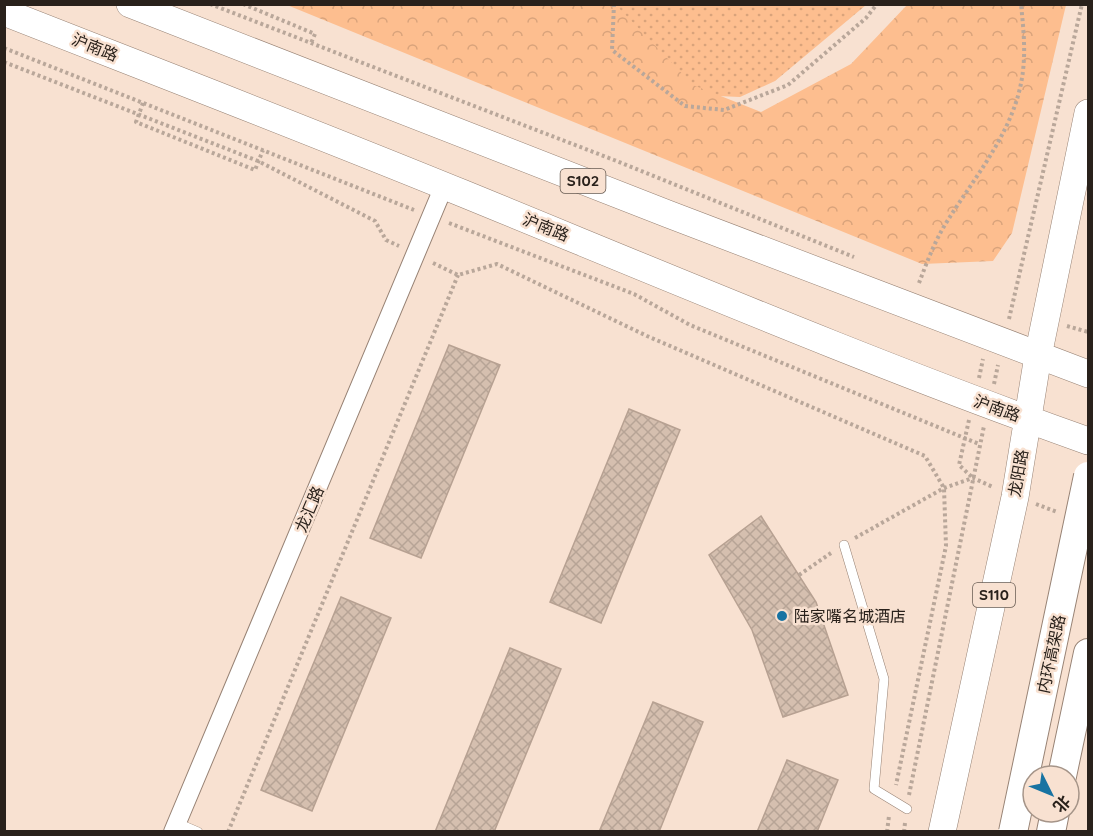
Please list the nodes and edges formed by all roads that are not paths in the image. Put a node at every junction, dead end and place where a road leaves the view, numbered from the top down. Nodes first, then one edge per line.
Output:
1 (130, 4) edge
2 (4, 12) edge
3 (1089, 113) edge
4 (444, 186) junction
5 (1038, 356) junction
6 (1089, 374) edge
7 (1028, 419) junction
8 (1089, 441) edge
9 (1089, 476) edge
10 (844, 545) road end
11 (1089, 652) edge
12 (1065, 764) edge
13 (907, 809) dead end
14 (175, 827) edge
15 (198, 831) edge
16 (942, 831) edge
17 (1013, 831) edge

1 - 5 main road, S102
2 - 4 main road, 沪南路
3 - 5 main road, 龙阳路 / S110
4 - 7 main road, 沪南路
4 - 14 street, 龙汇路
5 - 6 main road, S102
5 - 7 main road, 龙阳路 / S110
7 - 8 main road, 沪南路
7 - 16 main road, 龙阳路 / S110
9 - 17 highway, 内环高架路, bridge
10 - 13 lane
11 - 12 highway
14 - 15 lane

